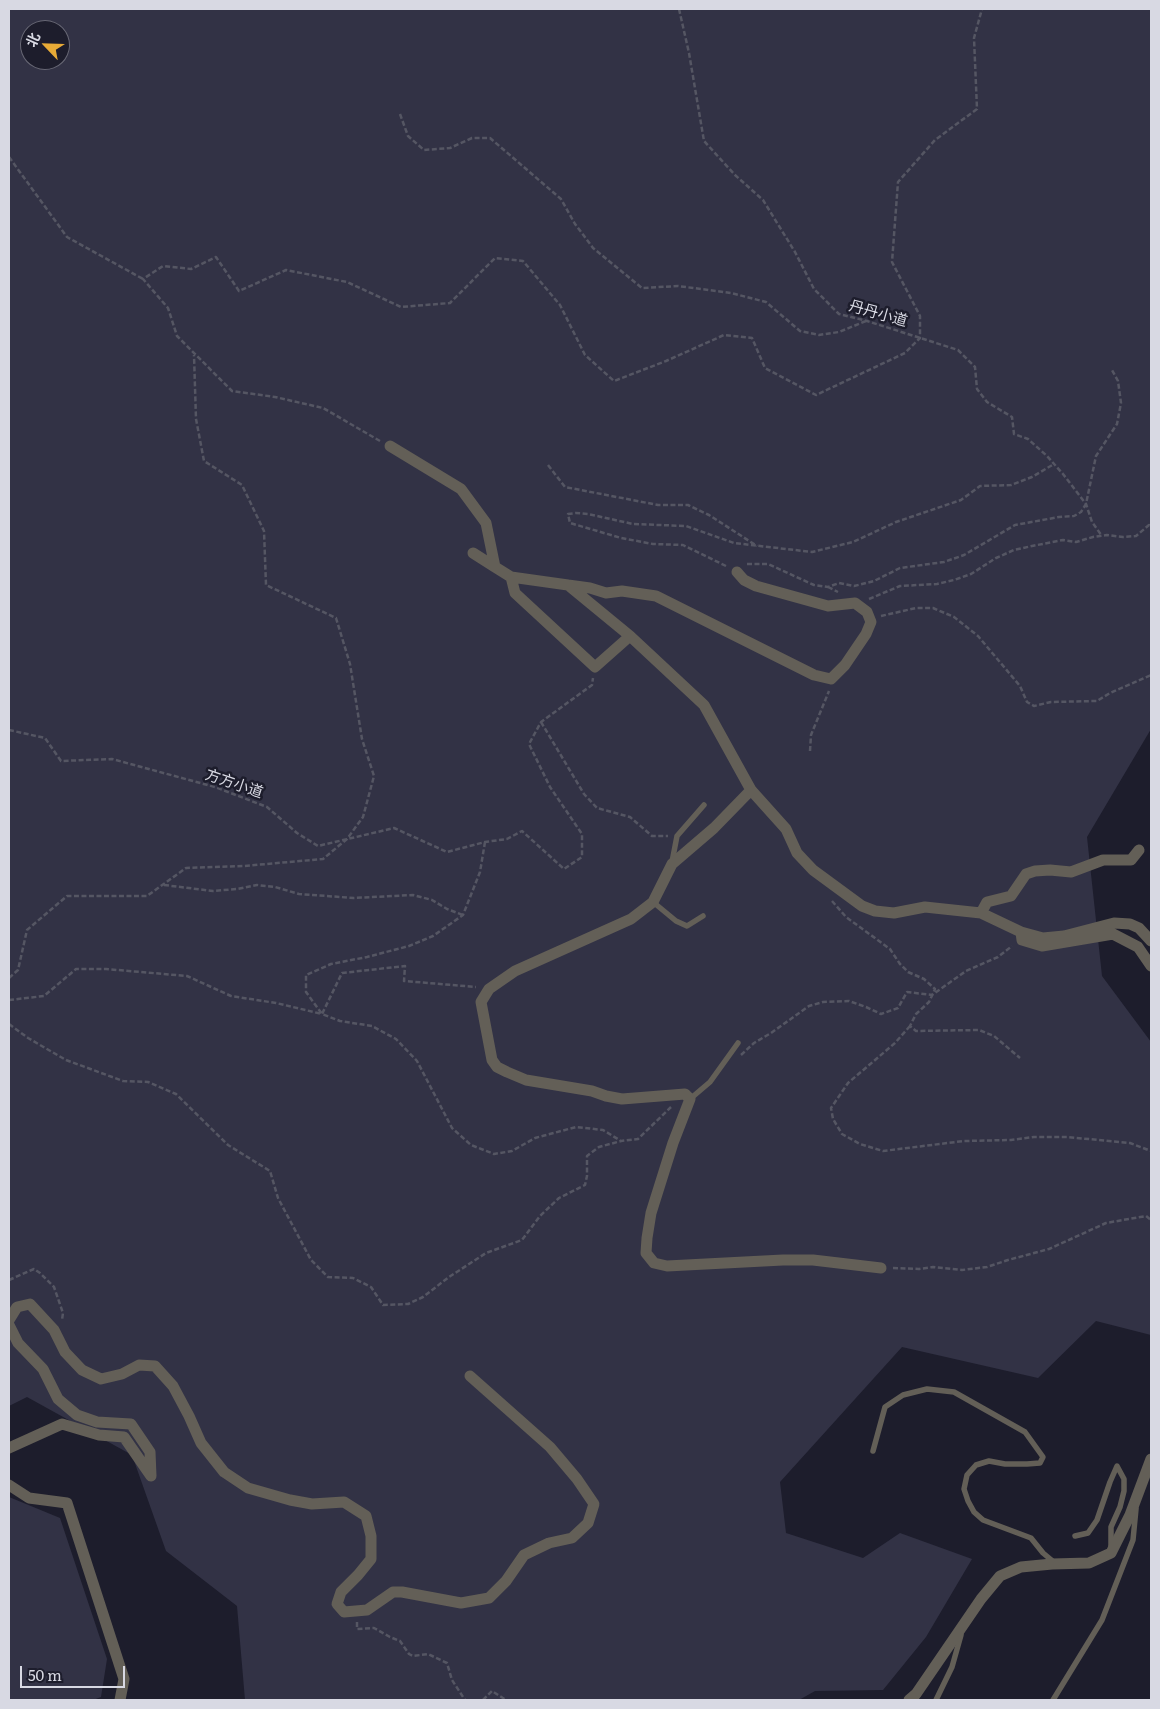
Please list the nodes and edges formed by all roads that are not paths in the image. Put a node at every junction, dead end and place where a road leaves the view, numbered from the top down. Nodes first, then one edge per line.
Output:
1 (390, 446) road end
2 (473, 553) dead end
3 (495, 567) junction
4 (737, 572) road end
5 (511, 577) junction
6 (568, 585) junction
7 (630, 636) junction
8 (751, 790) junction
9 (704, 805) dead end
10 (1139, 850) dead end
11 (672, 864) junction
12 (653, 902) junction
13 (981, 913) junction
14 (703, 916) dead end
15 (1021, 936) junction
16 (1151, 941) edge
17 (1151, 966) edge
18 (738, 1044) dead end
19 (687, 1096) junction
20 (881, 1268) road end
21 (9, 1320) edge
22 (9, 1325) edge
23 (470, 1376) dead end
24 (9, 1448) edge
25 (872, 1451) dead end
26 (1151, 1458) edge
27 (9, 1485) edge
28 (1137, 1498) junction
29 (1075, 1536) dead end
30 (1111, 1553) junction
31 (1056, 1564) junction
32 (963, 1626) junction
33 (120, 1700) edge
34 (909, 1700) edge
35 (936, 1700) edge
36 (1053, 1700) edge

1 - 3 street
2 - 3 street
3 - 5 street
4 - 6 street
5 - 6 street
5 - 7 street
6 - 7 street
7 - 8 street
8 - 11 street
8 - 13 street
9 - 11 lane
10 - 13 street
11 - 12 street
12 - 14 lane
12 - 19 street
13 - 15 street
15 - 16 street
15 - 17 street
18 - 19 lane
19 - 20 street
21 - 23 street
22 - 24 street
25 - 31 lane
26 - 28 street
27 - 33 street
28 - 30 street
28 - 36 lane
29 - 30 lane
30 - 31 street
31 - 32 street
32 - 34 street
32 - 35 lane

